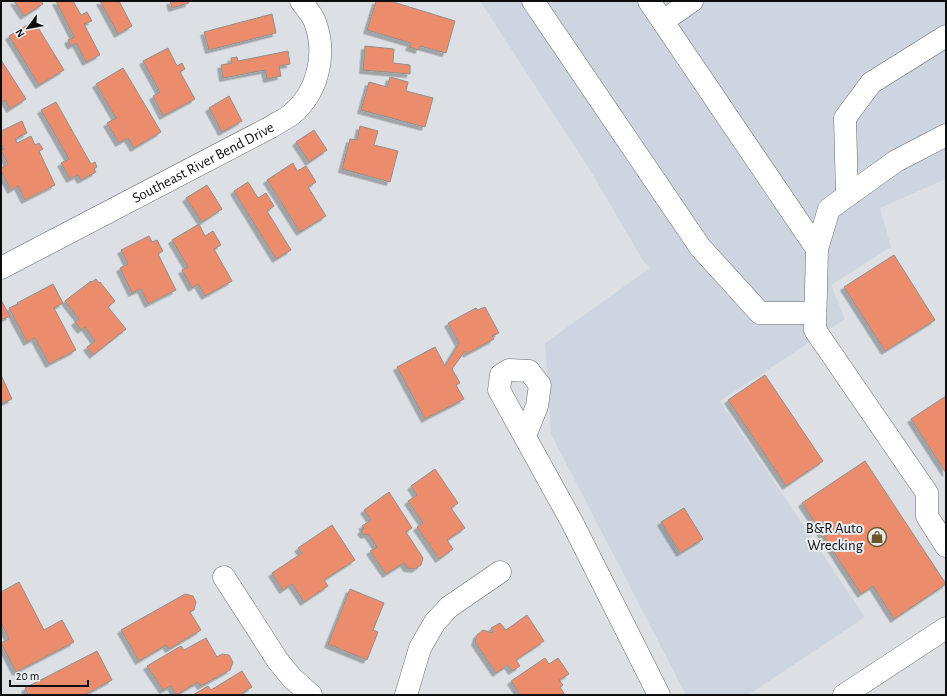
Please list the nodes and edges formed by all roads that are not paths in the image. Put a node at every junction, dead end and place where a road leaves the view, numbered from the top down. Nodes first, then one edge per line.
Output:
1 (301, 1) edge
2 (533, 1) edge
3 (650, 1) edge
4 (692, 1) edge
5 (663, 21) junction
6 (946, 36) edge
7 (946, 135) edge
8 (847, 195) junction
9 (817, 249) junction
10 (1, 268) edge
11 (815, 313) junction
12 (525, 436) dead end
13 (946, 546) edge
14 (500, 572) dead end
15 (224, 577) dead end
16 (946, 628) edge
17 (311, 695) edge
18 (406, 695) edge
19 (659, 695) edge
20 (844, 695) edge

1 - 10 street, Southeast River Bend Drive
2 - 11 street
3 - 5 street
4 - 5 street
5 - 9 street
6 - 8 street
7 - 8 street
8 - 9 street
9 - 11 street
11 - 13 street
12 - 19 street
14 - 18 street
15 - 17 street
16 - 20 street

